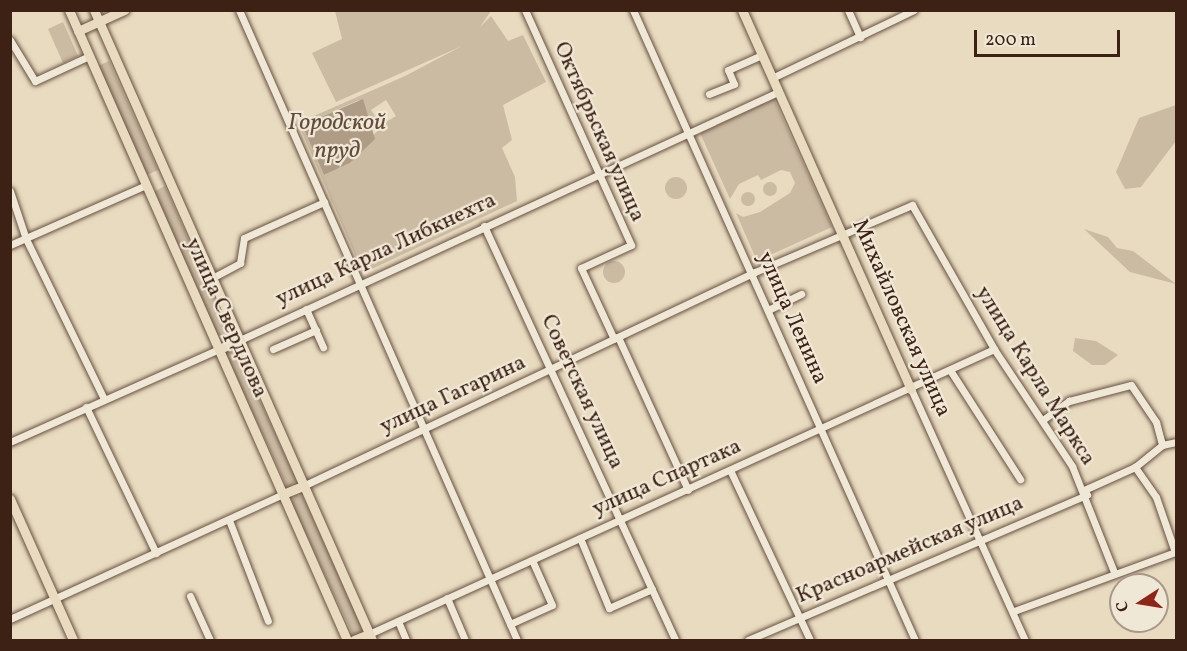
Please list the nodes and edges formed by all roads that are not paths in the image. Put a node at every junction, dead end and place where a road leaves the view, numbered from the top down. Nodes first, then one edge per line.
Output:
1 (69, 10) edge
2 (94, 10) edge
3 (124, 10) edge
4 (239, 10) edge
5 (633, 10) edge
6 (742, 10) edge
7 (848, 10) edge
8 (914, 10) edge
9 (528, 11) edge
10 (99, 22) junction
11 (78, 31) junction
12 (860, 37) junction
13 (10, 40) edge
14 (762, 55) junction
15 (89, 56) junction
16 (772, 78) junction
17 (778, 92) junction
18 (709, 94) dead end
19 (689, 132) junction
20 (598, 174) junction
21 (146, 184) junction
22 (10, 191) edge
23 (324, 202) junction
24 (912, 205) joint
25 (484, 226) junction
26 (843, 235) junction
27 (26, 238) junction
28 (10, 245) edge
29 (752, 274) junction
30 (212, 278) junction
31 (360, 284) junction
32 (801, 294) dead end
33 (306, 309) junction
34 (768, 310) junction
35 (316, 330) junction
36 (616, 338) junction
37 (240, 340) junction
38 (323, 347) dead end
39 (219, 349) junction
40 (273, 349) dead end
41 (994, 349) junction
42 (553, 370) junction
43 (950, 370) junction
44 (911, 389) junction
45 (104, 399) junction
46 (86, 407) junction
47 (1044, 418) junction
48 (424, 430) junction
49 (822, 431) junction
50 (10, 442) edge
51 (1176, 442) edge
52 (1162, 445) junction
53 (1135, 467) junction
54 (730, 470) junction
55 (1020, 479) dead end
56 (303, 486) junction
57 (688, 489) junction
58 (1086, 493) junction
59 (283, 494) junction
60 (10, 499) edge
61 (229, 520) junction
62 (622, 520) junction
63 (978, 537) junction
64 (580, 538) junction
65 (1175, 552) edge
66 (156, 553) junction
67 (532, 560) junction
68 (1114, 572) junction
69 (888, 578) junction
70 (490, 579) junction
71 (652, 589) junction
72 (190, 596) dead end
73 (447, 598) junction
74 (54, 599) junction
75 (1014, 611) junction
76 (800, 618) junction
77 (10, 619) edge
78 (268, 621) dead end
79 (398, 621) junction
80 (510, 624) junction
81 (371, 637) edge
82 (73, 640) edge
83 (210, 640) edge
84 (347, 640) edge
85 (354, 640) edge
86 (406, 640) edge
87 (465, 640) edge
88 (515, 640) edge
89 (675, 640) edge
90 (748, 640) edge
91 (810, 640) edge
92 (915, 640) edge
93 (1025, 640) edge

1 - 11 main road, улица Свердлова
2 - 10 main road, улица Свердлова
3 - 10 main road
4 - 23 street
5 - 19 street, улица Ленина
6 - 14 main road, Михайловская улица
7 - 12 street
8 - 12 street
9 - 20 street, Октябрьская улица
10 - 11 main road
10 - 30 main road, улица Свердлова
11 - 15 main road, улица Свердлова
12 - 16 street
13 - 15 street
14 - 16 main road, Михайловская улица
14 - 18 street
15 - 21 main road, улица Свердлова
16 - 17 main road, Михайловская улица
17 - 19 street, улица Карла Либкнехта
17 - 26 main road, Михайловская улица
19 - 20 street, улица Карла Либкнехта
19 - 29 street, улица Ленина
20 - 25 street, улица Карла Либкнехта
20 - 36 street, Октябрьская улица
21 - 27 street
21 - 39 main road, улица Свердлова
22 - 27 street
23 - 30 street
23 - 31 street
24 - 26 street, улица Гагарина
24 - 41 street, улица Карла Маркса
25 - 31 street, улица Карла Либкнехта
25 - 42 street, Советская улица
26 - 29 street, улица Гагарина
26 - 44 main road, Михайловская улица
27 - 28 street
27 - 45 street
29 - 34 street, улица Ленина
29 - 36 street, улица Гагарина
30 - 37 main road, улица Свердлова
31 - 33 street, улица Карла Либкнехта
31 - 48 street
32 - 34 street
33 - 35 street
33 - 37 street, улица Карла Либкнехта
34 - 49 street, улица Ленина
35 - 38 street
35 - 40 street
36 - 42 street, улица Гагарина
36 - 57 street, Октябрьская улица
37 - 39 main road, улица Карла Либкнехта
37 - 56 main road, улица Свердлова
39 - 45 street, улица Карла Либкнехта
39 - 59 main road, улица Свердлова
41 - 43 street, улица Спартака
41 - 47 street, улица Карла Маркса
42 - 48 street, улица Гагарина
42 - 62 street, Советская улица
43 - 44 street, улица Спартака
43 - 55 street
44 - 49 street, улица Спартака
44 - 63 street, Михайловская улица
45 - 46 street, улица Карла Либкнехта
46 - 50 street, улица Карла Либкнехта
46 - 66 street
47 - 52 street
47 - 58 street, улица Карла Маркса
48 - 56 street, улица Гагарина
48 - 70 street
49 - 54 street, улица Спартака
49 - 69 street, улица Ленина
51 - 52 street, Красноармейская улица
52 - 53 street, Красноармейская улица
53 - 58 street, Красноармейская улица
53 - 65 street
54 - 57 street, улица Спартака
54 - 76 street
56 - 59 main road, улица Гагарина
56 - 81 main road, улица Свердлова
57 - 62 street, улица Спартака
58 - 63 street, Красноармейская улица
58 - 68 street, улица Карла Маркса
59 - 61 street, улица Гагарина
59 - 84 main road, улица Свердлова
60 - 74 main road
61 - 66 street, улица Гагарина
61 - 78 street
62 - 64 street, улица Спартака
62 - 71 street, Советская улица
63 - 69 street, Красноармейская улица
63 - 75 street, Михайловская улица
64 - 67 street, улица Спартака
64 - 71 street
65 - 68 street
66 - 74 street, улица Гагарина
67 - 70 street, улица Спартака
67 - 80 street
68 - 75 street
69 - 76 street, Красноармейская улица
69 - 92 street, улица Ленина
70 - 73 street, улица Спартака
70 - 80 street
71 - 89 street, Советская улица
72 - 83 street
73 - 79 street, улица Спартака
73 - 87 street
74 - 77 street, улица Гагарина
74 - 82 main road
75 - 93 street, Михайловская улица
76 - 90 street, Красноармейская улица
76 - 91 street
79 - 81 street, улица Спартака
79 - 86 street
80 - 88 street
81 - 85 main road, улица Спартака

